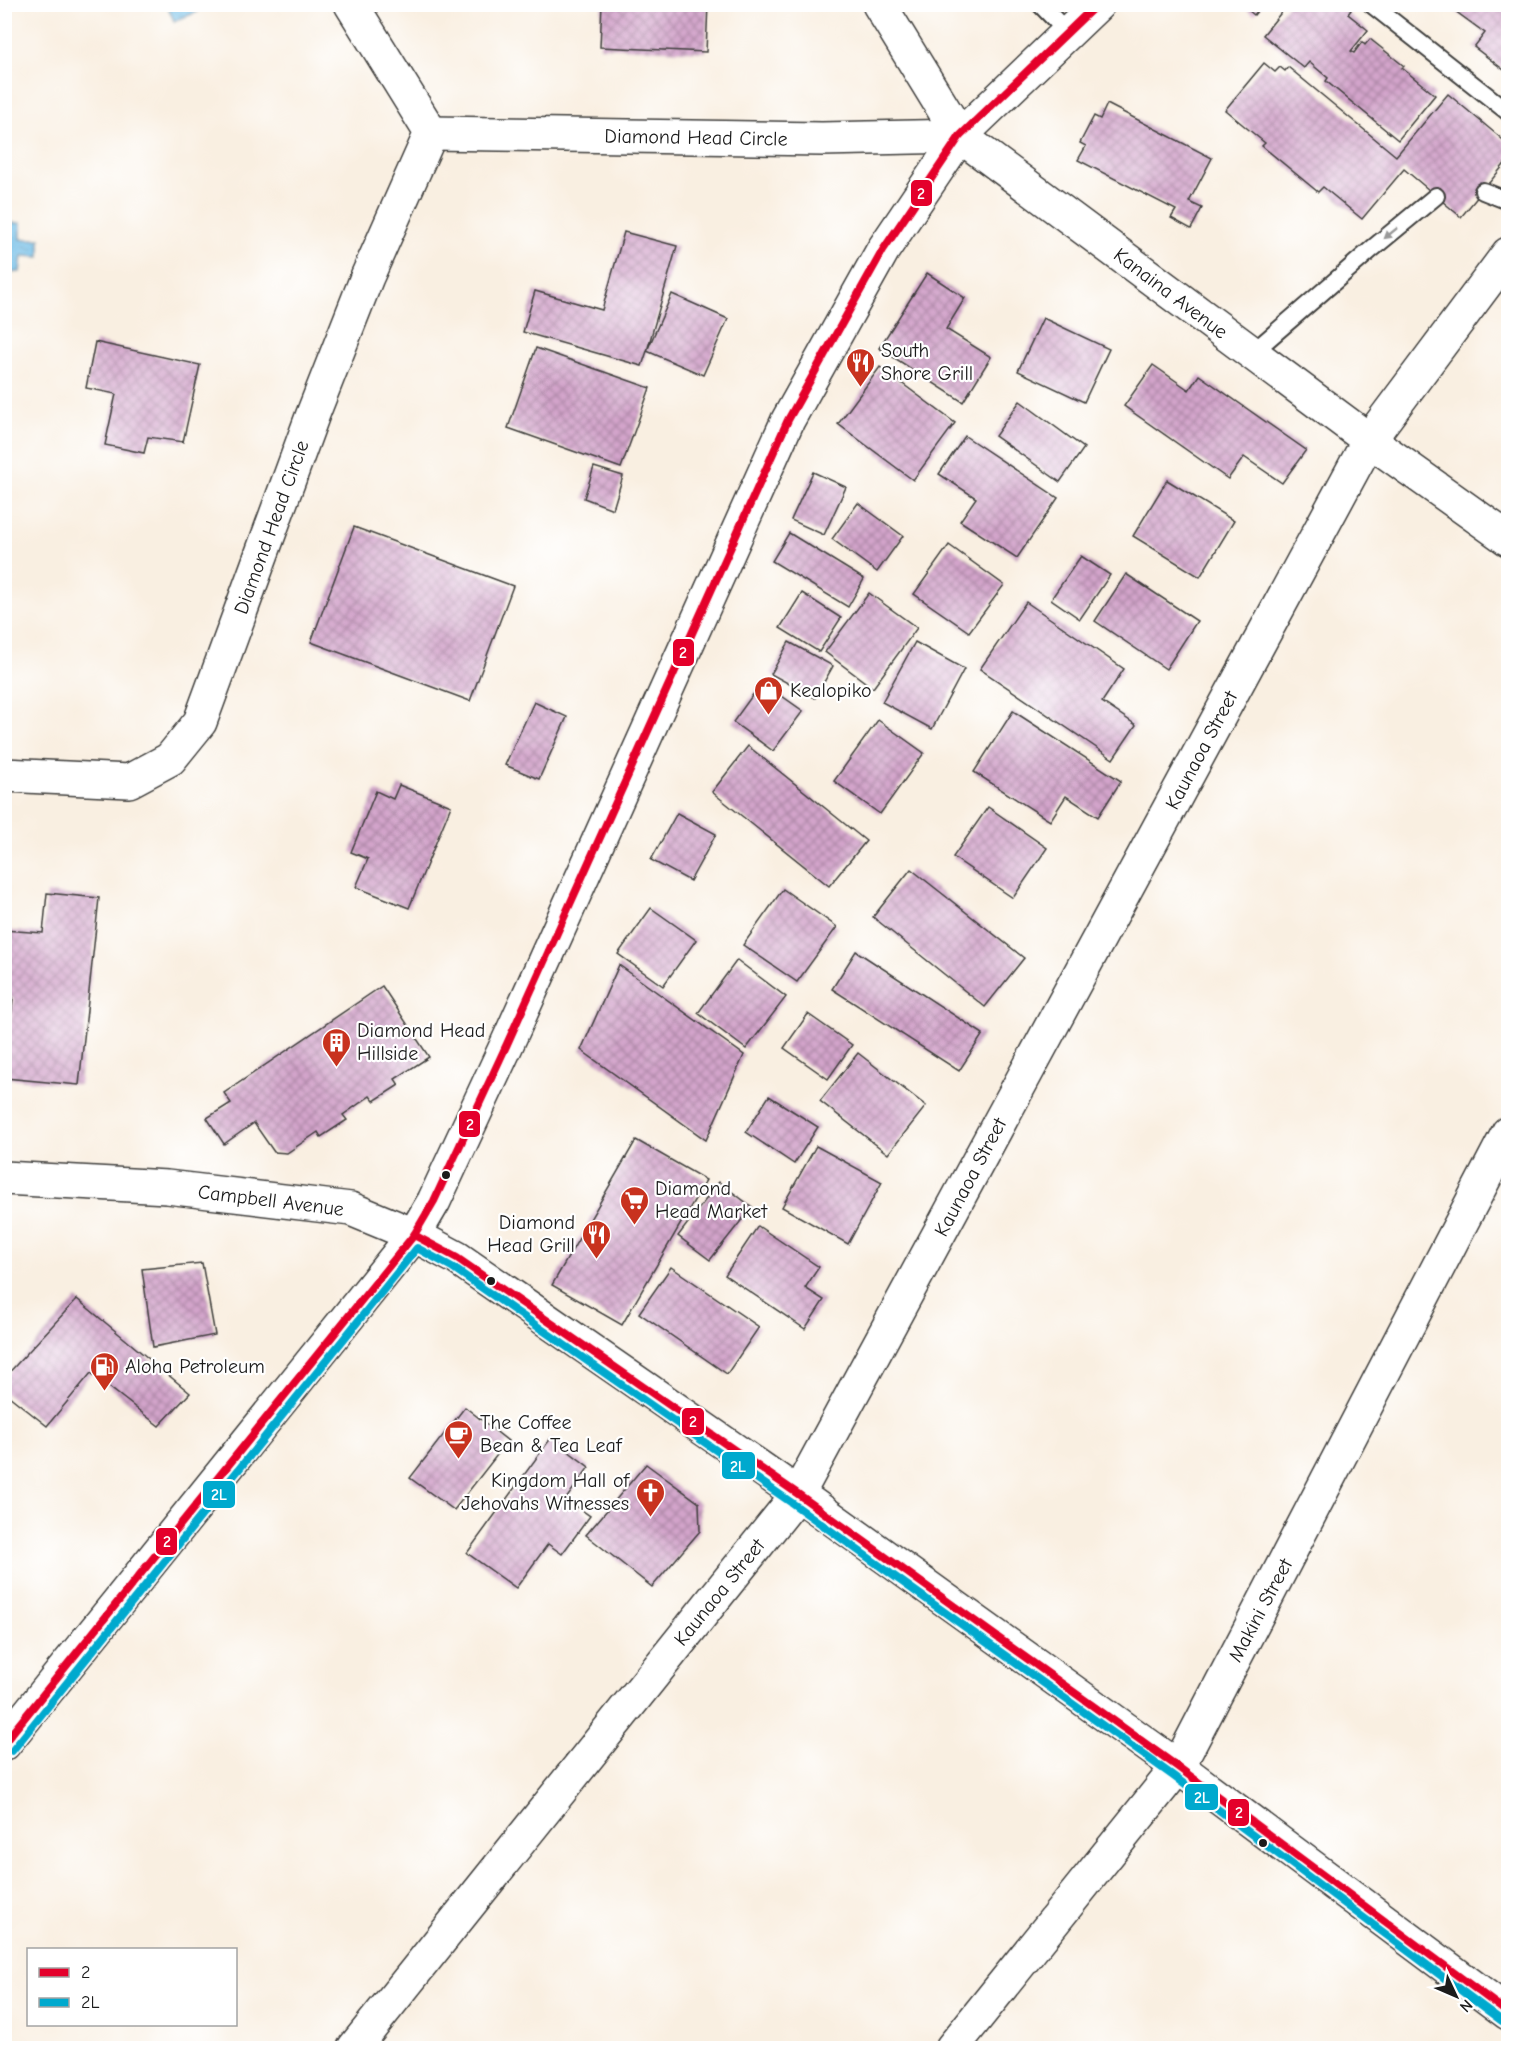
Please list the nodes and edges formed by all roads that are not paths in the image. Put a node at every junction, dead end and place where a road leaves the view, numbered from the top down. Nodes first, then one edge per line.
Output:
1 (351, 4) edge
2 (879, 4) edge
3 (1040, 4) edge
4 (1098, 4) edge
5 (1371, 4) edge
6 (1068, 33) junction
7 (1509, 112) edge
8 (431, 133) junction
9 (960, 136) junction
10 (1483, 191) dead end
11 (1436, 196) dead end
12 (1509, 201) edge
13 (1509, 255) edge
14 (1252, 353) junction
15 (1369, 440) junction
16 (1509, 539) edge
17 (4, 775) edge
18 (1509, 1133) edge
19 (4, 1178) edge
20 (414, 1234) junction
21 (798, 1494) junction
22 (4, 1744) edge
23 (1178, 1767) junction
24 (1509, 2013) edge
25 (354, 2049) edge
26 (952, 2049) edge

1 - 8 street
2 - 9 street, Kanaina Avenue
3 - 6 lane
4 - 6 street
5 - 7 lane
6 - 9 street
8 - 9 street, Diamond Head Circle
8 - 17 street, Diamond Head Circle
9 - 14 street, Kanaina Avenue
9 - 20 street
10 - 12 lane
11 -> 14 lane
13 - 15 street, Kaunaoa Street
14 - 15 street, Kanaina Avenue
15 - 16 street, Kanaina Avenue
15 - 21 street, Kaunaoa Street
18 - 23 street, Makini Street
19 - 20 street, Campbell Avenue
20 - 21 street, Campbell Avenue
20 - 22 street
21 - 23 street, Campbell Avenue
21 - 25 street, Kaunaoa Street
23 - 24 street, Campbell Avenue
23 - 26 street, Makini Street

